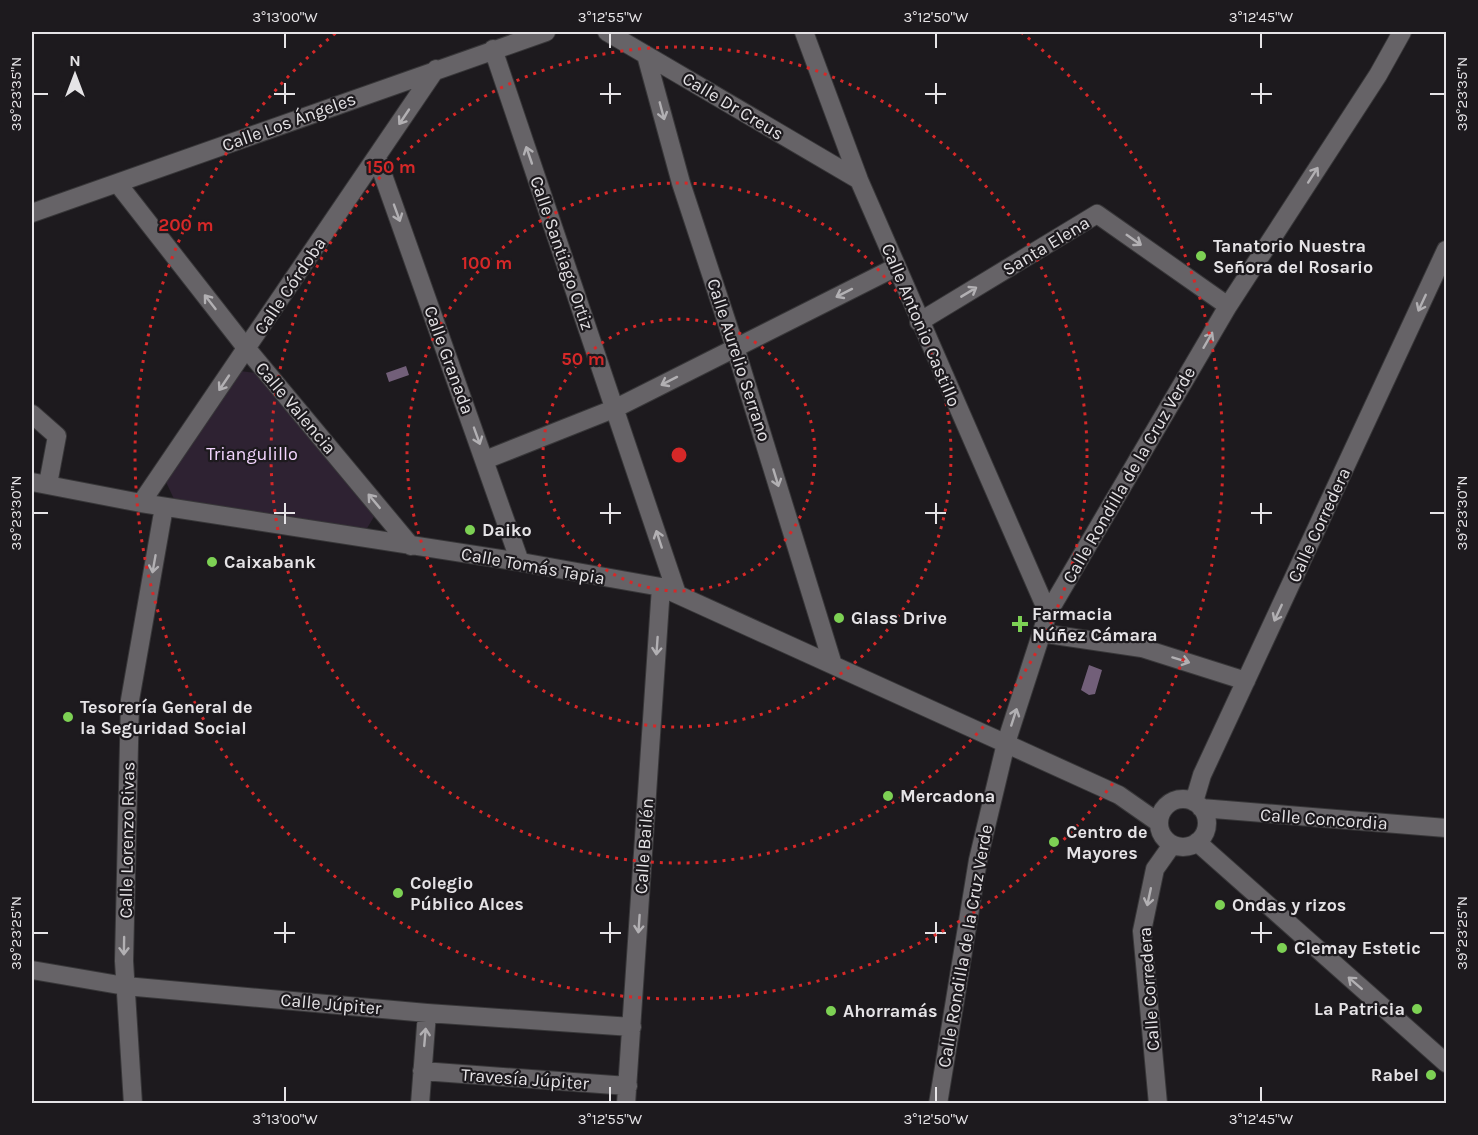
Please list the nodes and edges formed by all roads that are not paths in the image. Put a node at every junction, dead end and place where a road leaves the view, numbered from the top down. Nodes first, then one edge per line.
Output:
1 (546, 32) edge
2 (607, 32) edge
3 (804, 32) edge
4 (1402, 32) edge
5 (493, 49) junction
6 (646, 55) junction
7 (436, 69) junction
8 (377, 158) junction
9 (859, 180) junction
10 (118, 184) junction
11 (32, 213) edge
12 (1446, 250) edge
13 (896, 267) junction
14 (1228, 306) junction
15 (919, 322) junction
16 (735, 347) junction
17 (247, 349) junction
18 (616, 408) junction
19 (32, 414) edge
20 (485, 460) junction
21 (40, 483) edge
22 (141, 503) junction
23 (164, 507) junction
24 (411, 546) junction
25 (520, 562) junction
26 (669, 591) junction
27 (1048, 614) junction
28 (1041, 633) junction
29 (833, 665) junction
30 (1246, 681) junction
31 (1006, 743) junction
32 (1197, 805) junction
33 (1159, 823) junction
34 (1446, 828) edge
35 (1197, 842) junction
36 (1172, 844) junction
37 (32, 970) edge
38 (125, 986) junction
39 (427, 1013) junction
40 (632, 1027) junction
41 (1446, 1063) edge
42 (422, 1071) junction
43 (627, 1095) edge
44 (133, 1104) edge
45 (420, 1104) edge
46 (938, 1104) edge
47 (1158, 1104) edge

1 - 5 street, Calle Los Ángeles
2 - 6 street, Calle Dr Creus
3 - 9 street, Calle Antonio Castillo
14 -> 4 street, Calle Rondilla de la Cruz Verde
5 - 7 street, Calle Los Ángeles
18 -> 5 street, Calle Santiago Ortiz
6 - 9 street, Calle Dr Creus
6 -> 16 street, Calle Aurelio Serrano
7 -> 8 street, Calle Córdoba
7 - 10 street, Calle Los Ángeles
8 - 17 street, Calle Córdoba
8 -> 20 street, Calle Granada
9 - 13 street, Calle Antonio Castillo
10 - 11 street, Calle Los Ángeles
17 -> 10 street, Calle Valencia
12 -> 30 street, Calle Corredera
13 - 15 street, Calle Antonio Castillo
13 -> 16 street
15 -> 14 street, Santa Elena
27 -> 14 street, Calle Rondilla de la Cruz Verde
15 - 27 street, Calle Antonio Castillo
16 -> 18 street
16 -> 29 street, Calle Aurelio Serrano
17 -> 22 street, Calle Córdoba
24 -> 17 street, Calle Valencia
18 - 20 street
26 -> 18 street, Calle Santiago Ortiz
19 - 21 street
20 - 25 street, Calle Granada
21 - 22 street, Calle Tomás Tapia
22 - 23 street, Calle Tomás Tapia
23 - 24 street, Calle Tomás Tapia
23 -> 38 street, Calle Lorenzo Rivas
24 - 25 street, Calle Tomás Tapia
25 - 26 street, Calle Tomás Tapia
26 - 29 street, Calle Tomás Tapia
26 -> 40 street, Calle Bailén
27 - 28 street, Calle Rondilla de la Cruz Verde
28 -> 30 street
31 -> 28 street, Calle Rondilla de la Cruz Verde
29 - 31 street, Calle Tomás Tapia
30 - 32 street, Calle Corredera
31 - 33 street, Calle Tomás Tapia
31 - 46 street, Calle Rondilla de la Cruz Verde
32 - 33 street
32 - 34 street, Calle Concordia
32 - 35 street
33 - 36 street
35 - 36 street
41 -> 35 street
36 -> 47 street, Calle Corredera
37 - 38 street, Calle Júpiter
38 - 39 street, Calle Júpiter
38 - 44 street, Calle Lorenzo Rivas
39 - 40 street, Calle Júpiter
42 -> 39 street
40 - 43 street, Calle Bailén
42 - 43 street, Travesía Júpiter
42 - 45 street

